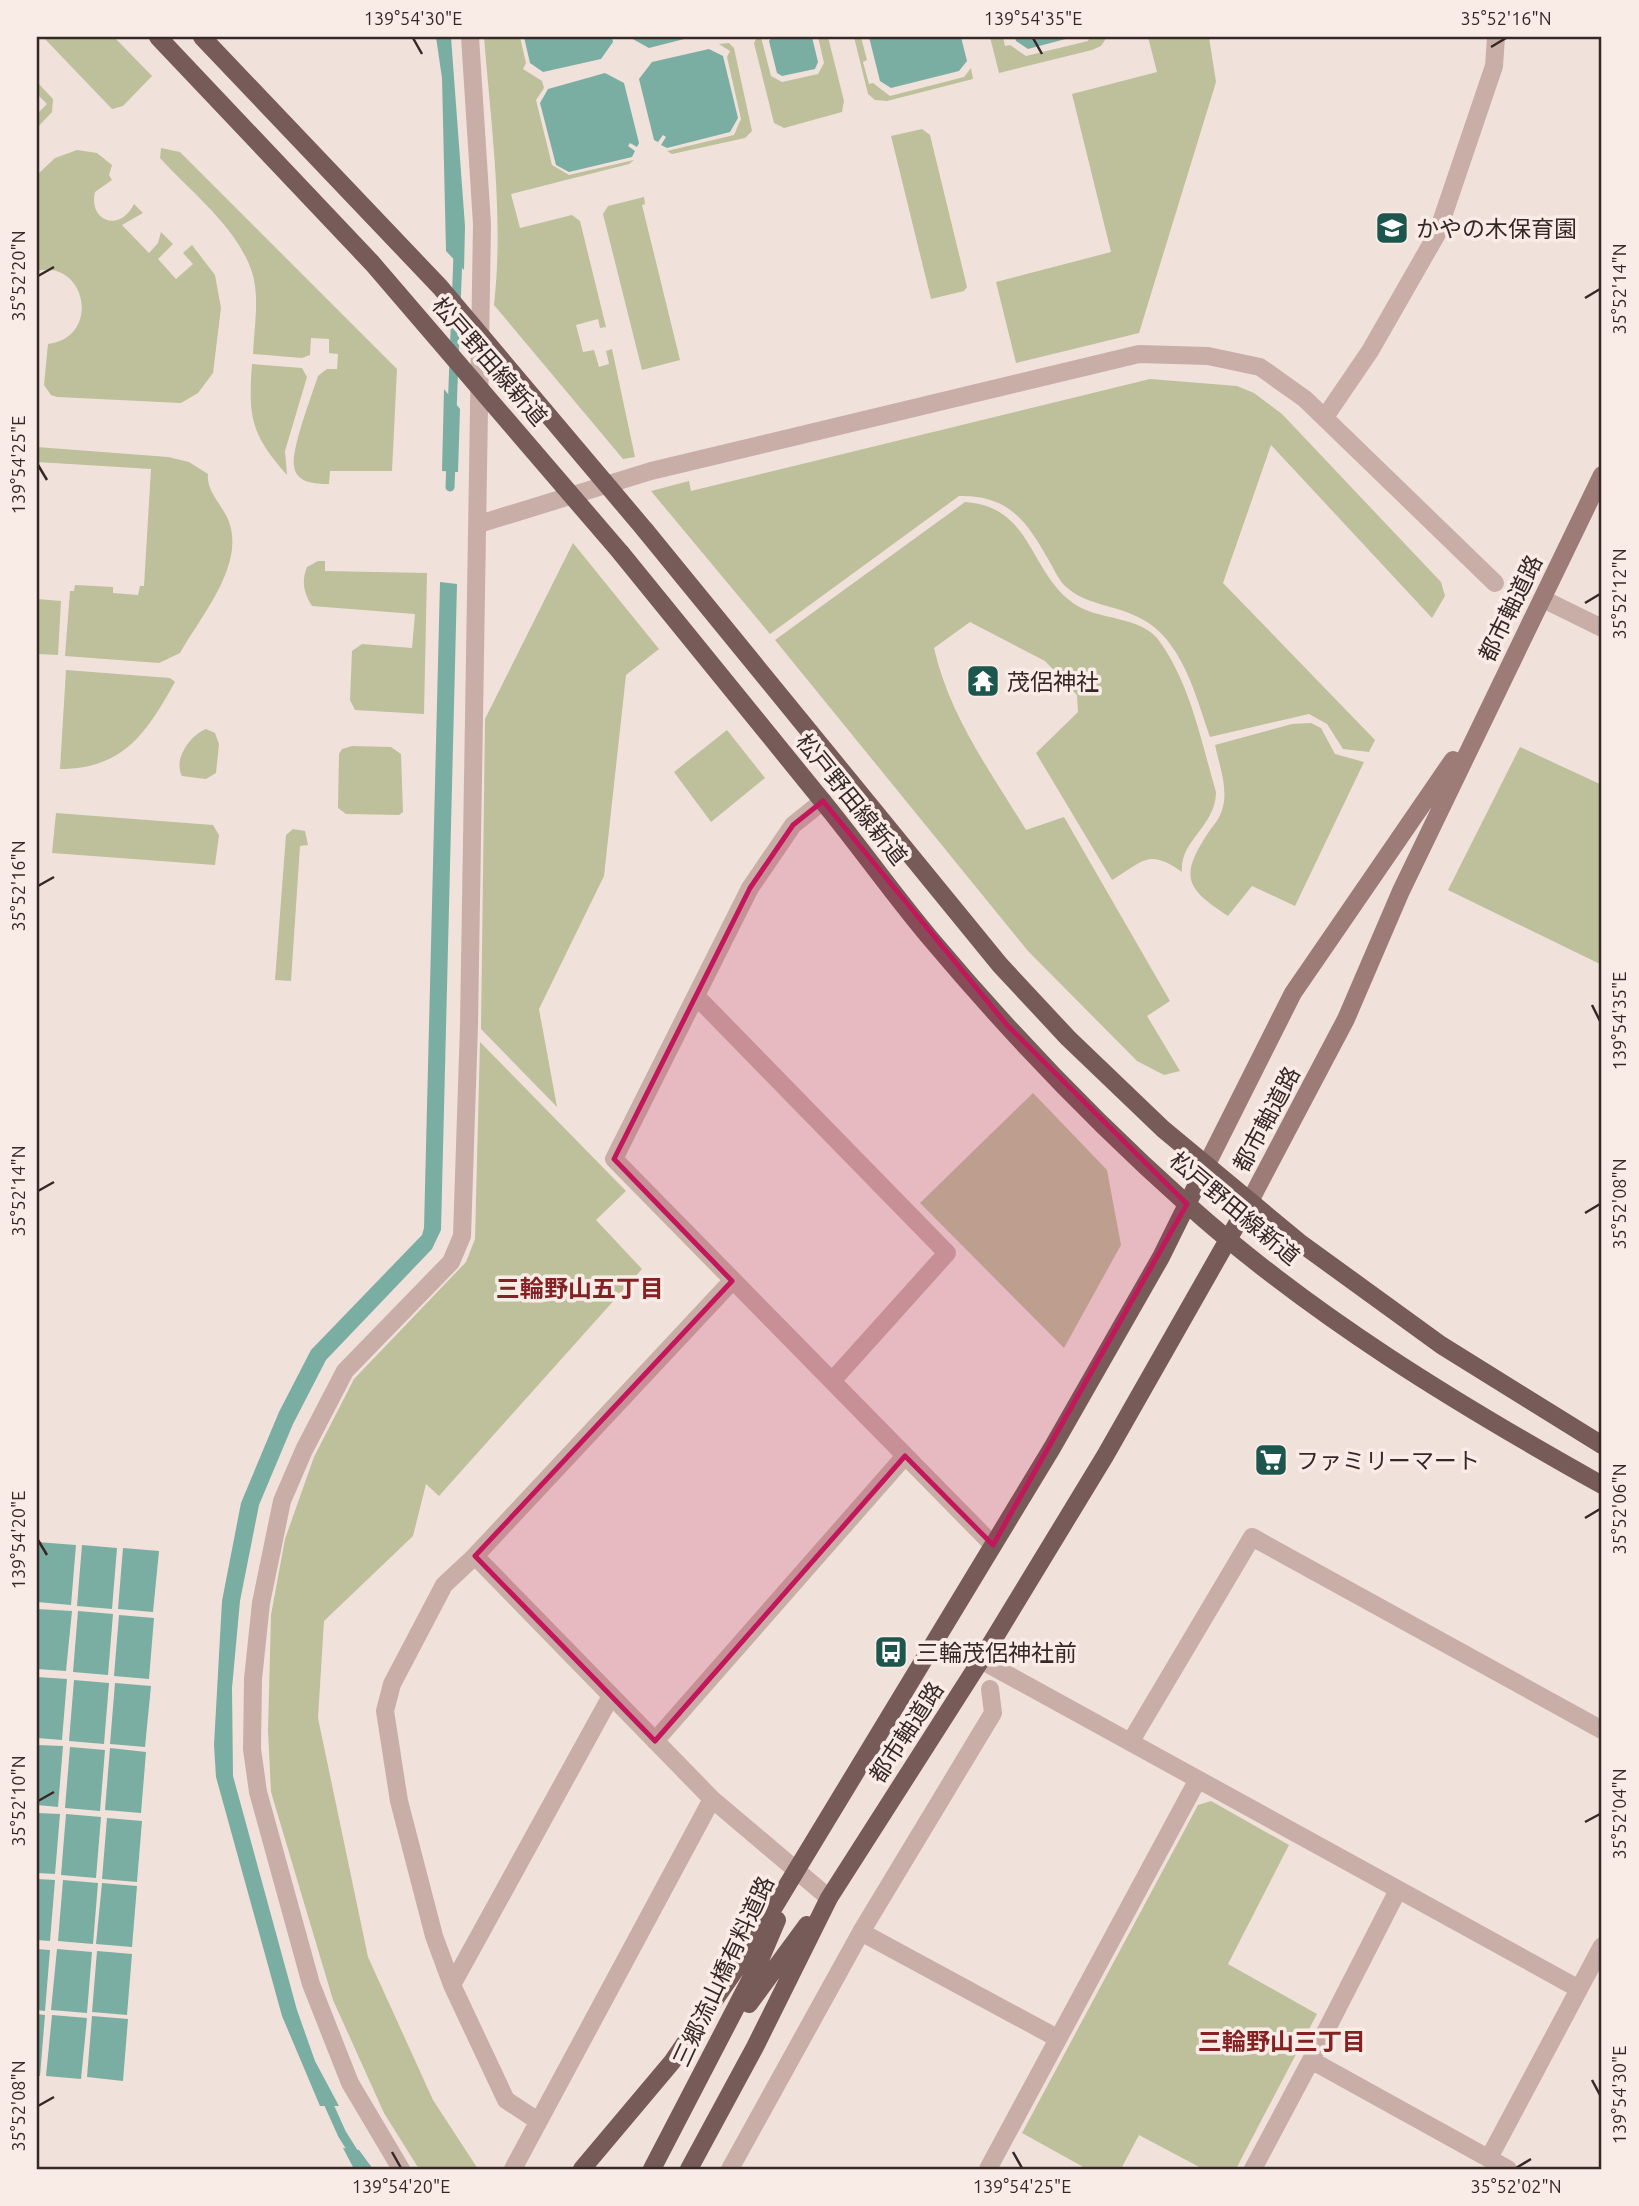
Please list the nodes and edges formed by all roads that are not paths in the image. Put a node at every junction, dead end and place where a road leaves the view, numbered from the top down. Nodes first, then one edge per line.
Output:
1 (158, 37) edge
2 (202, 37) edge
3 (470, 37) edge
4 (1496, 37) edge
5 (1325, 418) junction
6 (1602, 475) edge
7 (479, 524) junction
8 (1494, 583) dead end
9 (1543, 599) junction
10 (1602, 628) edge
11 (1482, 721) junction
12 (823, 801) junction
13 (696, 996) junction
14 (1206, 1166) junction
15 (1250, 1201) junction
16 (1187, 1204) junction
17 (1228, 1239) junction
18 (732, 1282) junction
19 (832, 1381) junction
20 (1602, 1446) edge
21 (905, 1456) junction
22 (1602, 1485) edge
23 (993, 1545) junction
24 (475, 1556) junction
25 (981, 1660) junction
26 (990, 1689) dead end
27 (611, 1696) junction
28 (1602, 1730) edge
29 (655, 1741) junction
30 (1131, 1741) junction
31 (1197, 1781) junction
32 (712, 1799) junction
33 (797, 1872) junction
34 (1398, 1890) junction
35 (829, 1898) junction
36 (861, 1932) junction
37 (1602, 1946) edge
38 (452, 1985) junction
39 (1579, 1989) junction
40 (1057, 2038) junction
41 (1311, 2060) junction
42 (693, 2091) junction
43 (538, 2122) junction
44 (1489, 2158) junction
45 (401, 2169) edge
46 (513, 2169) edge
47 (582, 2169) edge
48 (652, 2169) edge
49 (689, 2169) edge
50 (730, 2169) edge
51 (988, 2169) edge
52 (1253, 2169) edge
53 (1508, 2169) edge

1 - 12 main road, 松戸野田線新道, bridge
2 - 14 main road, 松戸野田線新道, bridge
3 - 7 street
4 - 5 street
5 - 7 street
5 - 8 street
6 - 9 street, 都市軸道路
7 - 45 street
9 - 10 street
9 - 11 street, 都市軸道路
11 - 14 street
11 - 15 street, 都市軸道路
12 - 13 street
12 - 16 main road, 松戸野田線新道
13 - 18 street
13 - 19 street
14 - 15 main road, 松戸野田線新道
14 - 16 main road, 都市軸道路
15 - 17 main road, 都市軸道路
15 - 20 main road, 松戸野田線新道
16 - 17 main road, 松戸野田線新道
16 - 23 main road, 都市軸道路
17 - 22 main road, 松戸野田線新道
17 - 25 main road, 都市軸道路
18 - 19 street
18 - 24 street
19 - 21 street
21 - 23 street
21 - 29 street
23 - 33 main road, 都市軸道路
24 - 27 street
24 - 38 street
25 - 30 street
25 - 35 main road, 都市軸道路
26 - 36 street
27 - 29 street
27 - 38 street
28 - 30 street
29 - 32 street
30 - 31 street
31 - 34 street
31 - 40 street
32 - 33 street
32 - 43 street
33 - 35 street
33 - 42 main road, 三郷流山橋有料道路
33 - 47 main road
34 - 39 street
34 - 41 street
35 - 42 main road, 三郷流山橋有料道路
35 - 49 main road
36 - 40 street
36 - 50 street
37 - 39 street
38 - 43 street
39 - 44 street
40 - 51 street
41 - 44 street
41 - 52 street
42 - 48 main road, 三郷流山橋有料道路
43 - 46 street
44 - 53 street

